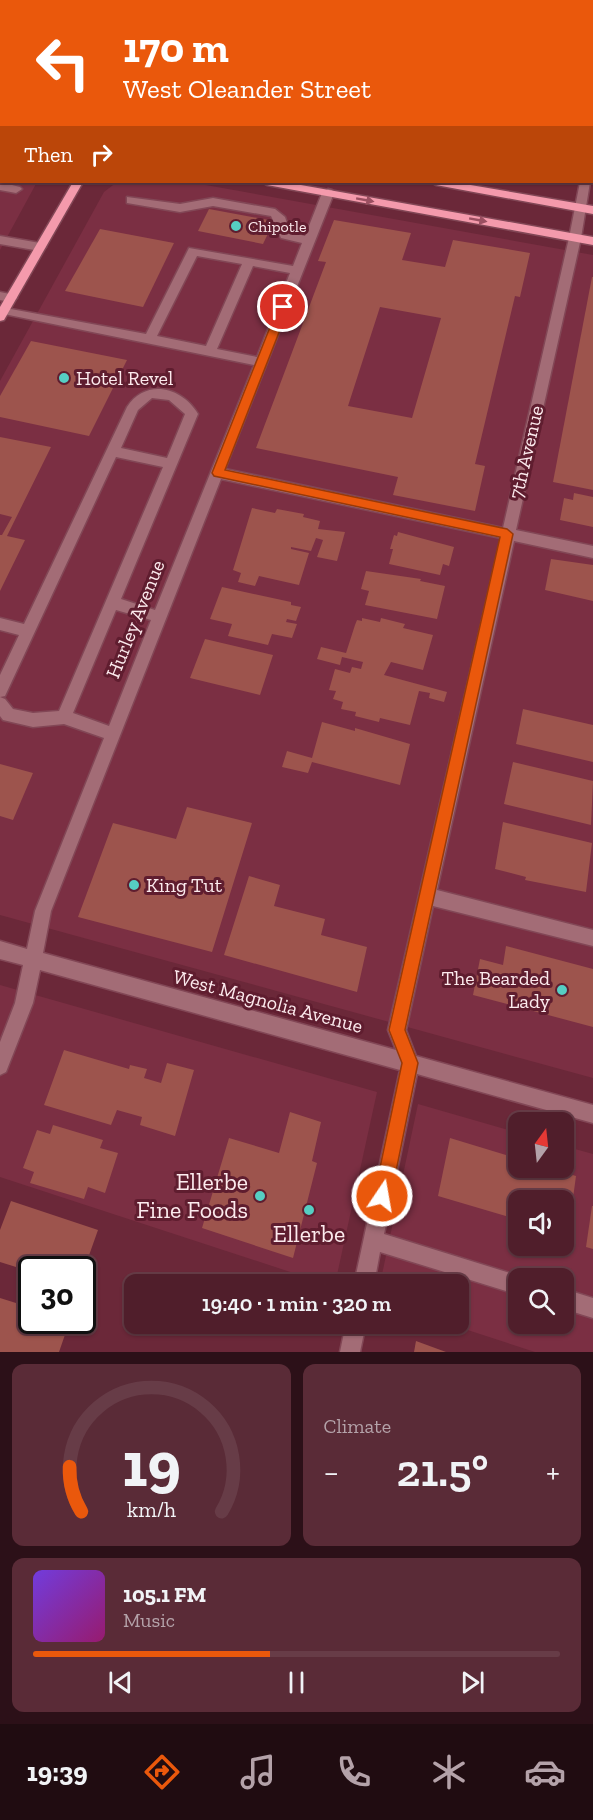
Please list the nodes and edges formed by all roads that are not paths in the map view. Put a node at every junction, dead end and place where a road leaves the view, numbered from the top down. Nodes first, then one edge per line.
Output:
1 (77, 183) edge
2 (273, 183) edge
3 (442, 183) edge
4 (585, 183) edge
5 (0, 186) edge
6 (16, 189) dead end
7 (328, 193) junction
8 (131, 200) dead end
9 (580, 208) junction
10 (593, 210) edge
11 (575, 238) junction
12 (0, 240) edge
13 (310, 241) junction
14 (593, 241) edge
15 (40, 247) junction
16 (249, 262) junction
17 (298, 271) junction
18 (5, 297) edge
19 (2, 314) edge
20 (150, 339) junction
21 (210, 351) junction
22 (261, 362) junction
23 (113, 451) junction
24 (171, 464) junction
25 (218, 473) junction
26 (507, 534) junction
27 (593, 552) edge
28 (112, 603) junction
29 (160, 617) junction
30 (0, 624) edge
31 (28, 631) junction
32 (0, 691) edge
33 (0, 704) edge
34 (64, 717) junction
35 (113, 734) junction
36 (427, 896) junction
37 (593, 938) edge
38 (0, 950) edge
39 (32, 959) junction
40 (410, 1063) junction
41 (0, 1066) edge
42 (593, 1114) edge
43 (373, 1240) junction
44 (366, 1274) edge
45 (508, 1282) edge
46 (574, 1302) edge
47 (593, 1308) edge
48 (354, 1334) edge
49 (350, 1352) edge

1 - 15 main road
2 - 7 main road
3 - 9 main road
4 - 9 street, 7th Avenue
5 - 6 street
7 -> 11 main road
7 - 13 street, Hurley Avenue
8 - 13 street
9 - 10 main road
9 - 11 street, 7th Avenue
11 - 14 main road
11 - 26 street, 7th Avenue
12 - 15 street
13 - 17 street, Hurley Avenue
15 - 18 main road
16 - 17 street
16 - 20 street
16 - 21 street
17 - 22 street, Hurley Avenue
18 - 19 main road
19 - 20 street
20 - 21 street
21 - 22 street
22 - 25 street, Hurley Avenue
23 - 24 street
23 - 24 street
23 - 31 street
24 - 28 street
25 - 26 street
25 - 29 street, Hurley Avenue
26 - 27 street
26 - 36 street, 7th Avenue
28 - 29 street
28 - 34 street
29 - 35 street, Hurley Avenue
30 - 31 street
31 - 32 street
33 - 34 street
34 - 35 street
35 - 39 street, Hurley Avenue
36 - 37 street
36 - 40 street, 7th Avenue
38 - 39 street, West Magnolia Avenue
39 - 40 street, West Magnolia Avenue
39 - 41 street, Hurley Avenue
40 - 42 street, West Magnolia Avenue
40 - 43 street
43 - 44 street
43 - 45 street
46 - 47 street
48 - 49 street

